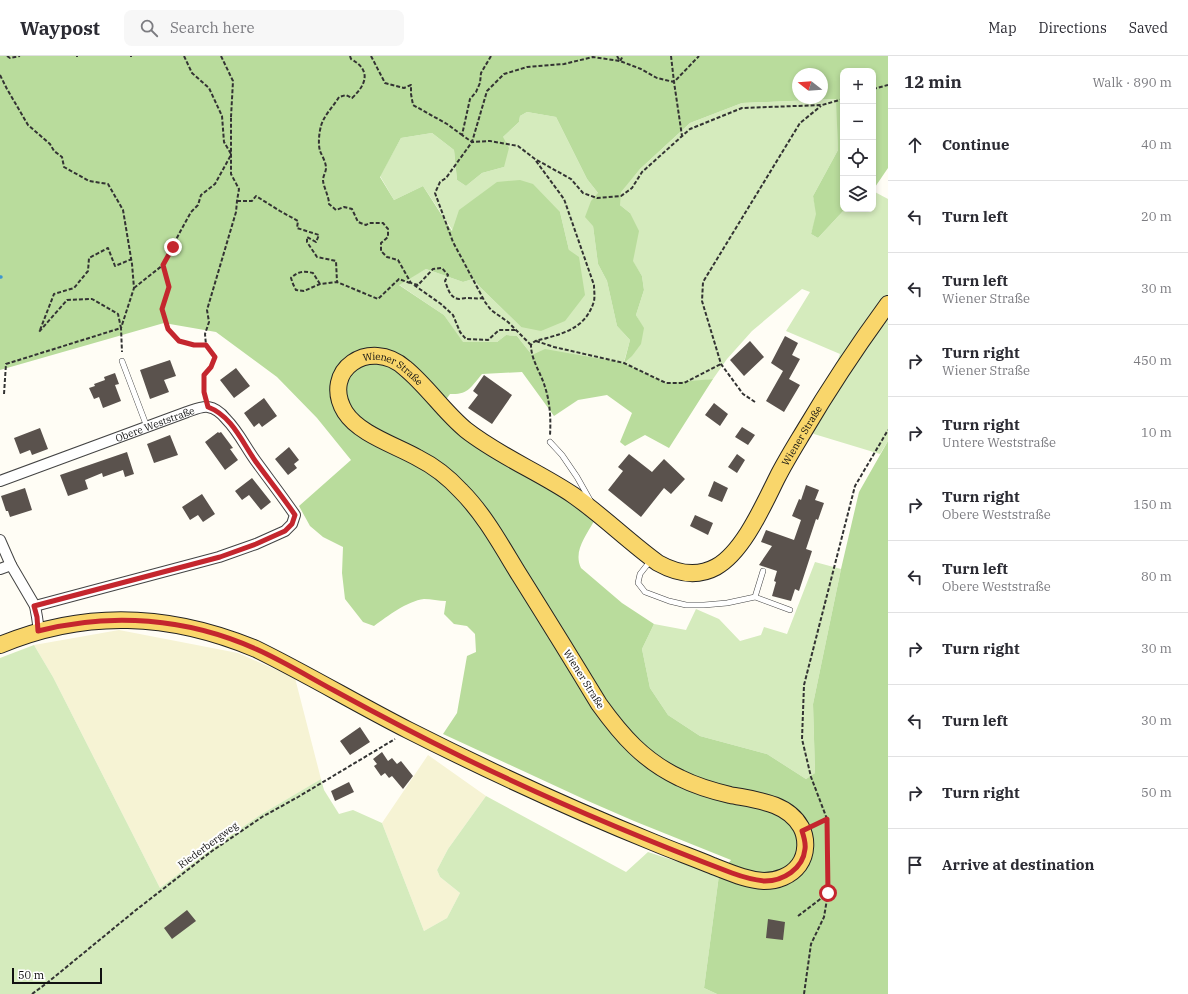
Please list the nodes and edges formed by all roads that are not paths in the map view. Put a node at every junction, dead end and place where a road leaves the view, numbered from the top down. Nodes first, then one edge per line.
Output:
1 (888, 304) edge
2 (122, 361) road end
3 (147, 427) junction
4 (550, 442) road end
5 (0, 481) edge
6 (596, 512) junction
7 (0, 540) edge
8 (652, 558) junction
9 (11, 565) junction
10 (0, 569) edge
11 (763, 570) dead end
12 (755, 597) junction
13 (34, 606) junction
14 (790, 610) dead end
15 (38, 631) junction
16 (0, 645) edge

1 - 8 main road, Wiener Straße
2 - 3 lane
3 - 5 street, Obere Weststraße
3 - 13 street, Obere Weststraße
4 - 6 lane
6 - 8 main road, Wiener Straße
6 - 15 main road, Wiener Straße
7 - 9 street
8 - 12 lane
9 - 10 street
9 - 13 street
11 - 12 lane
12 - 14 lane
13 - 15 street
15 - 16 main road, Wiener Straße

